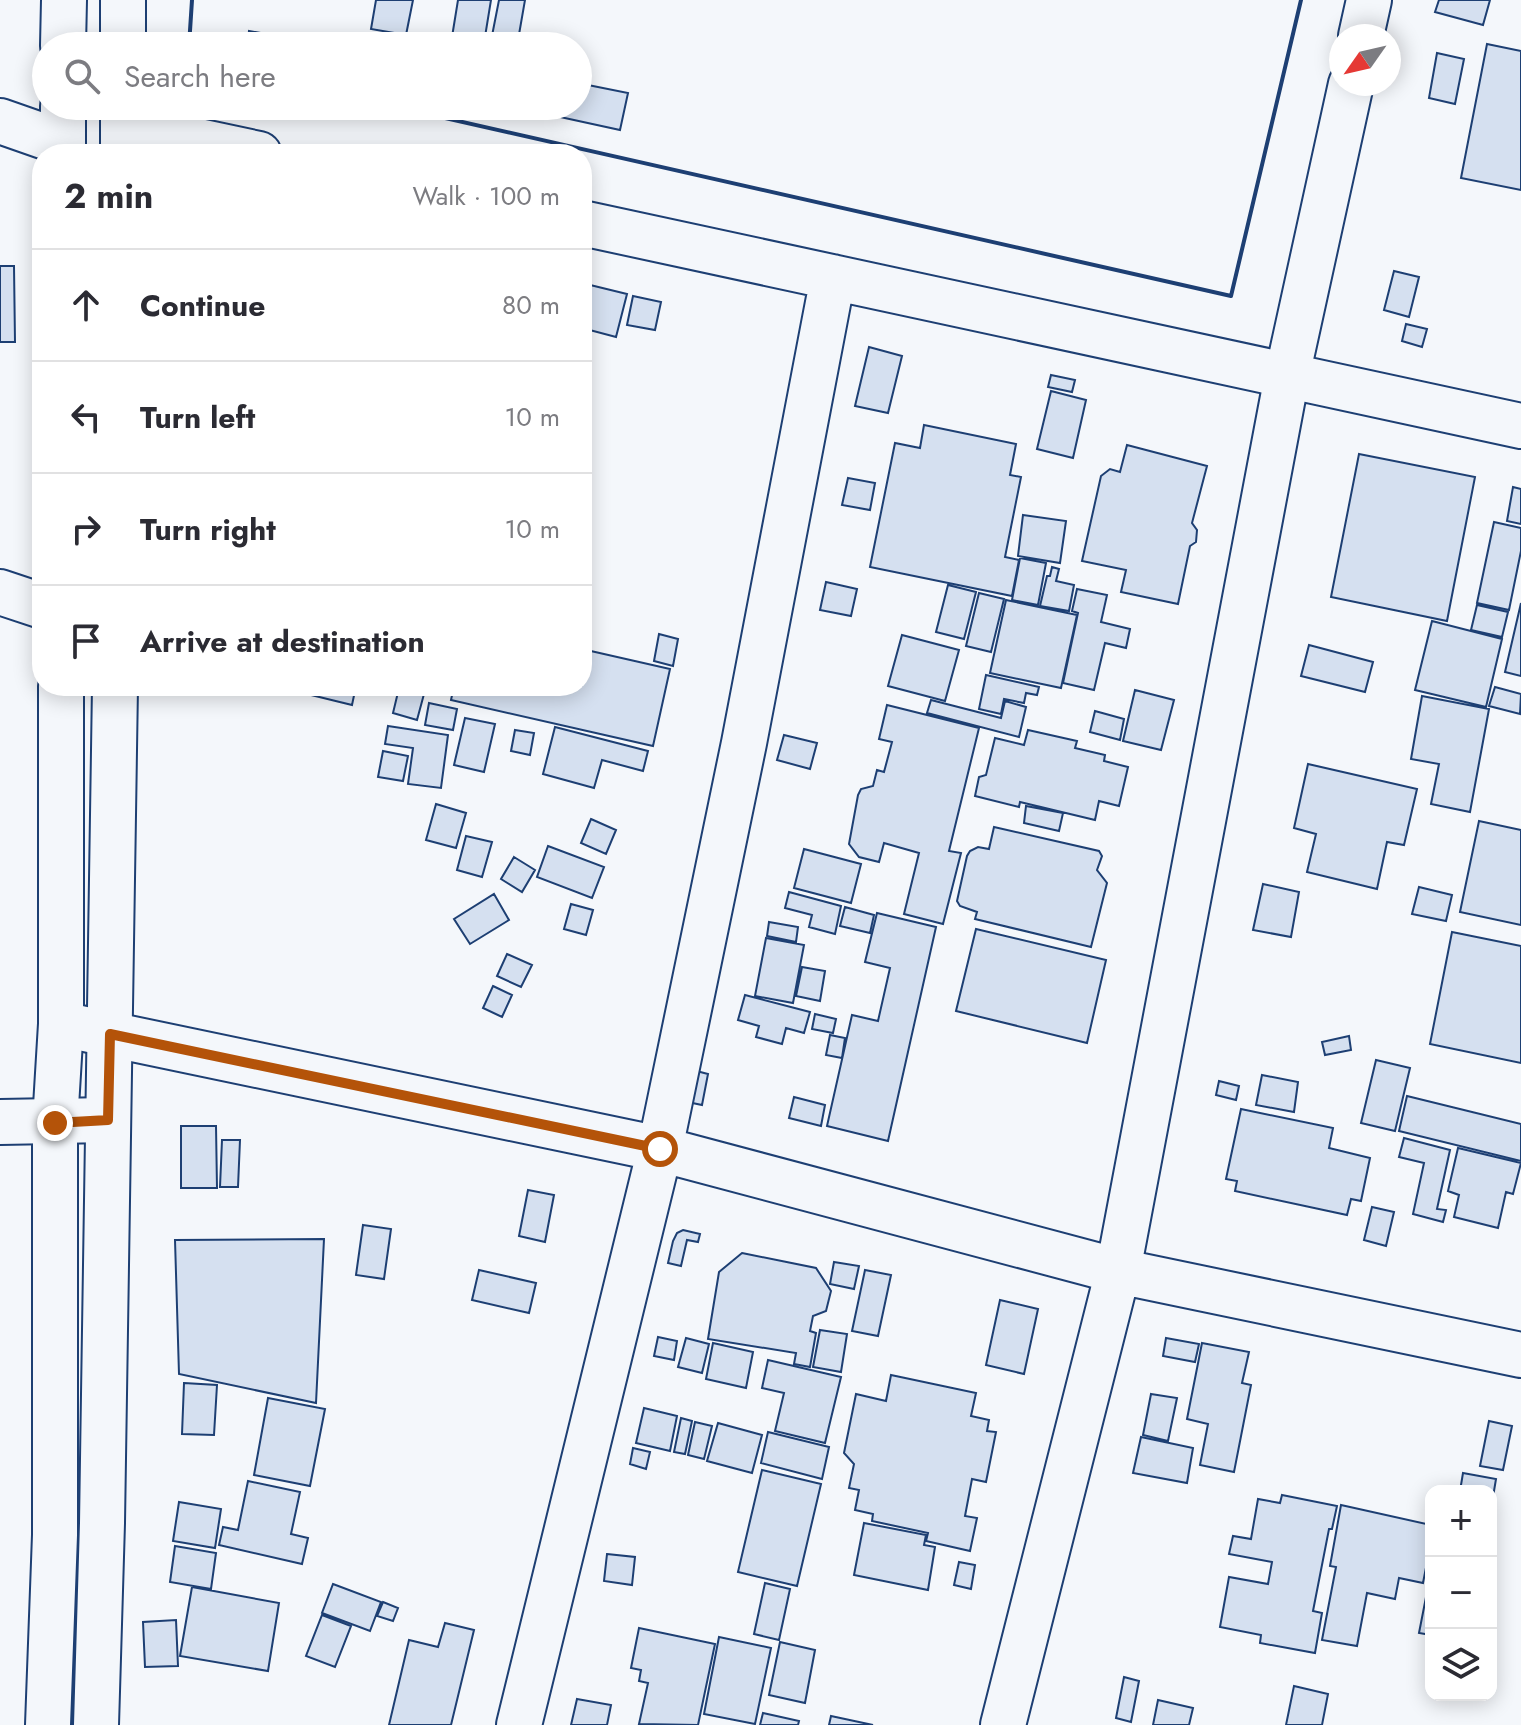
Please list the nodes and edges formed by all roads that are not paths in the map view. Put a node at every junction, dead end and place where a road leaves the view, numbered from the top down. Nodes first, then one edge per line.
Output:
1 (64, 0) edge
2 (123, 0) edge
3 (1369, 0) edge
4 (1364, 24) edge
5 (63, 32) edge
6 (123, 32) edge
7 (1348, 96) edge
8 (0, 121) edge
9 (123, 128) edge
10 (63, 134) edge
11 (207, 144) edge
12 (592, 225) edge
13 (833, 277) junction
14 (1287, 376) junction
15 (1521, 426) edge
16 (0, 592) edge
17 (32, 603) edge
18 (61, 696) edge
19 (115, 696) edge
20 (61, 1024) junction
21 (110, 1034) junction
22 (108, 1120) junction
23 (0, 1122) edge
24 (55, 1123) junction
25 (660, 1149) junction
26 (1118, 1271) junction
27 (1521, 1355) edge
28 (48, 1725) edge
29 (96, 1725) edge
30 (519, 1725) edge
31 (1003, 1725) edge

1 - 5 street
2 - 6 street
3 - 4 street
7 - 14 street
8 - 10 street
9 - 11 street
12 - 13 street
13 - 14 street
13 - 25 street
14 - 15 street
14 - 26 street
16 - 17 street
18 - 20 street
19 - 21 street
20 - 21 street
20 - 24 street
21 - 22 street
21 - 25 street
22 - 24 street
22 - 29 street
23 - 24 street
24 - 28 street
25 - 26 street
25 - 30 street
26 - 27 street
26 - 31 street

